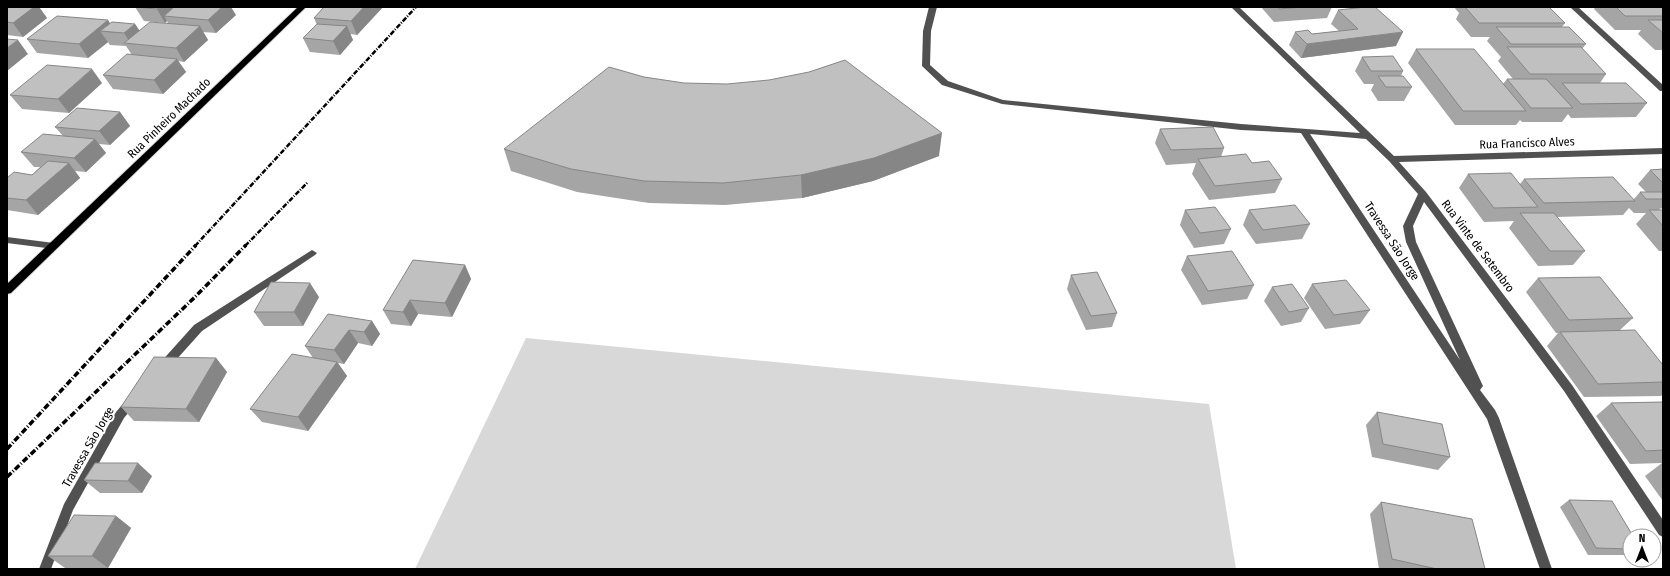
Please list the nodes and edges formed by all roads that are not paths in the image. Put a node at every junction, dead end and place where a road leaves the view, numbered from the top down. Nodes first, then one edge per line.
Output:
1 (302, 7) edge
2 (933, 7) edge
3 (1235, 7) edge
4 (1574, 7) edge
5 (1663, 89) edge
6 (1304, 132) junction
7 (1367, 136) junction
8 (1663, 151) edge
9 (1392, 159) junction
10 (1423, 194) junction
11 (7, 240) edge
12 (54, 246) junction
13 (312, 253) dead end
14 (7, 290) edge
15 (156, 374) edge
16 (141, 392) edge
17 (1493, 418) junction
18 (1663, 531) edge
19 (45, 569) edge
20 (1546, 569) edge

1 - 12 main road, Rua Pinheiro Machado
2 - 6 street
3 - 7 street, Rua Vinte de Setembro
4 - 5 street
6 - 7 street
6 - 17 street, Travessa São Jorge
7 - 9 street, Rua Vinte de Setembro
8 - 9 street, Rua Francisco Alves
9 - 10 street, Rua Vinte de Setembro
10 - 17 street, Travessa São Jorge
10 - 18 street, Rua Vinte de Setembro
11 - 12 street
12 - 14 main road, Rua Pinheiro Machado
13 - 15 street
16 - 19 street, Travessa São Jorge
17 - 20 street, Travessa São Jorge

